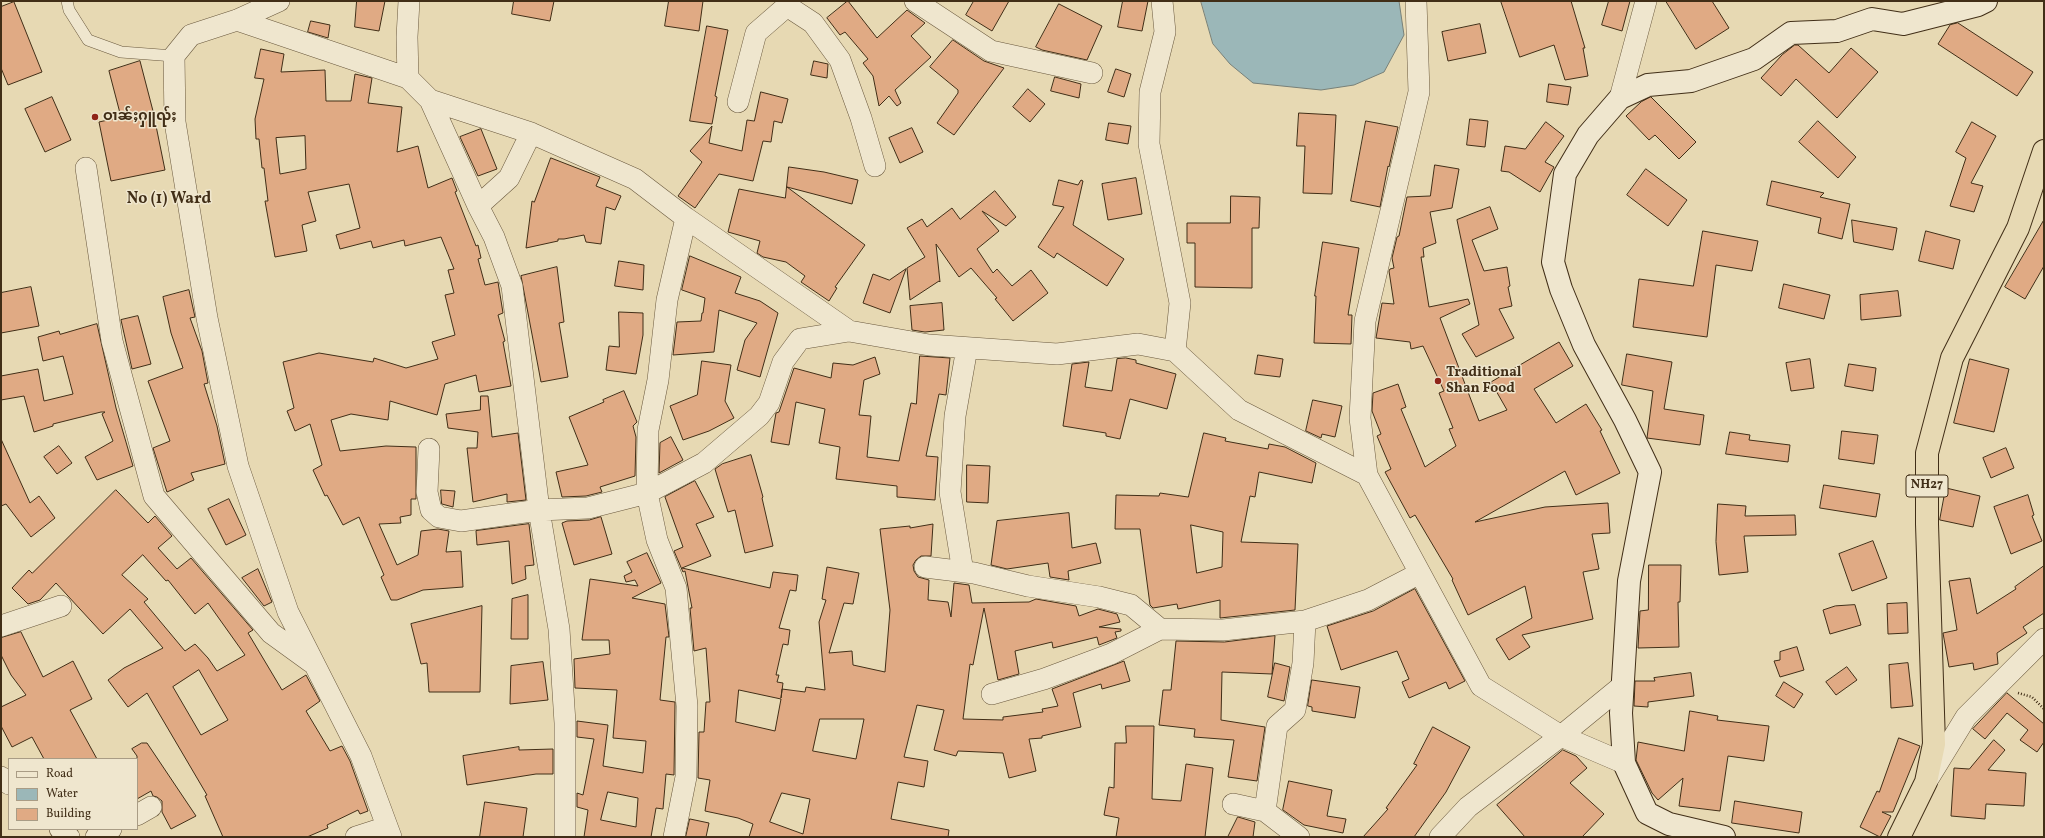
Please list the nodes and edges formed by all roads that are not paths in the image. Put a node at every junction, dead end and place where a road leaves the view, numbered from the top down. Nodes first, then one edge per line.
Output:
1 (67, 1) edge
2 (279, 1) edge
3 (409, 1) edge
4 (915, 1) edge
5 (1162, 1) edge
6 (1416, 1) edge
7 (1646, 1) edge
8 (1986, 1) edge
9 (788, 3) edge
10 (237, 20) junction
11 (174, 56) junction
12 (1092, 73) dead end
13 (408, 78) junction
14 (1620, 98) junction
15 (430, 100) junction
16 (738, 102) dead end
17 (530, 133) junction
18 (2044, 151) edge
19 (875, 166) dead end
20 (86, 168) dead end
21 (478, 206) junction
22 (686, 218) junction
23 (849, 331) junction
24 (967, 348) junction
25 (1174, 351) junction
26 (429, 449) dead end
27 (1367, 474) junction
28 (647, 493) junction
29 (539, 510) junction
30 (925, 567) dead end
31 (964, 572) junction
32 (1420, 573) junction
33 (61, 606) dead end
34 (1305, 621) junction
35 (1, 626) edge
36 (1160, 630) junction
37 (2044, 639) edge
38 (315, 665) junction
39 (1622, 686) junction
40 (992, 694) dead end
41 (1561, 736) junction
42 (1624, 763) junction
43 (1926, 782) junction
44 (1233, 804) dead end
45 (1265, 811) junction
46 (61, 830) edge
47 (109, 830) edge
48 (389, 832) edge
49 (69, 837) edge
50 (96, 837) edge
51 (356, 837) edge
52 (565, 837) edge
53 (674, 837) edge
54 (1299, 837) edge
55 (1440, 837) edge
56 (1724, 837) edge
57 (1899, 837) edge

1 - 11 lane
2 - 10 street
3 - 13 street
4 - 12 street
5 - 25 street
6 - 27 street
7 - 14 street
8 - 14 street
9 - 16 street
9 - 19 street
10 - 11 street
10 - 13 street
11 - 38 street
13 - 15 street
14 - 39 street
15 - 17 street
15 - 21 street
17 - 21 street
17 - 22 street
18 - 43 highway, NH27
20 - 38 street
21 - 29 street
22 - 23 street
22 - 28 street
23 - 24 street
23 - 28 street
24 - 25 street
24 - 31 street
25 - 27 street
26 - 29 street
27 - 32 street
28 - 29 street
28 - 53 street
29 - 52 street
30 - 31 street
31 - 36 street
32 - 34 street
32 - 41 street
33 - 35 street
34 - 36 street
34 - 45 street
36 - 40 street
37 - 43 street
38 - 48 street
39 - 41 street
39 - 42 street
41 - 42 street
41 - 55 street
42 - 56 street
43 - 57 highway, NH27
44 - 45 street
45 - 54 street
46 - 49 street
47 - 50 street
48 - 51 street

